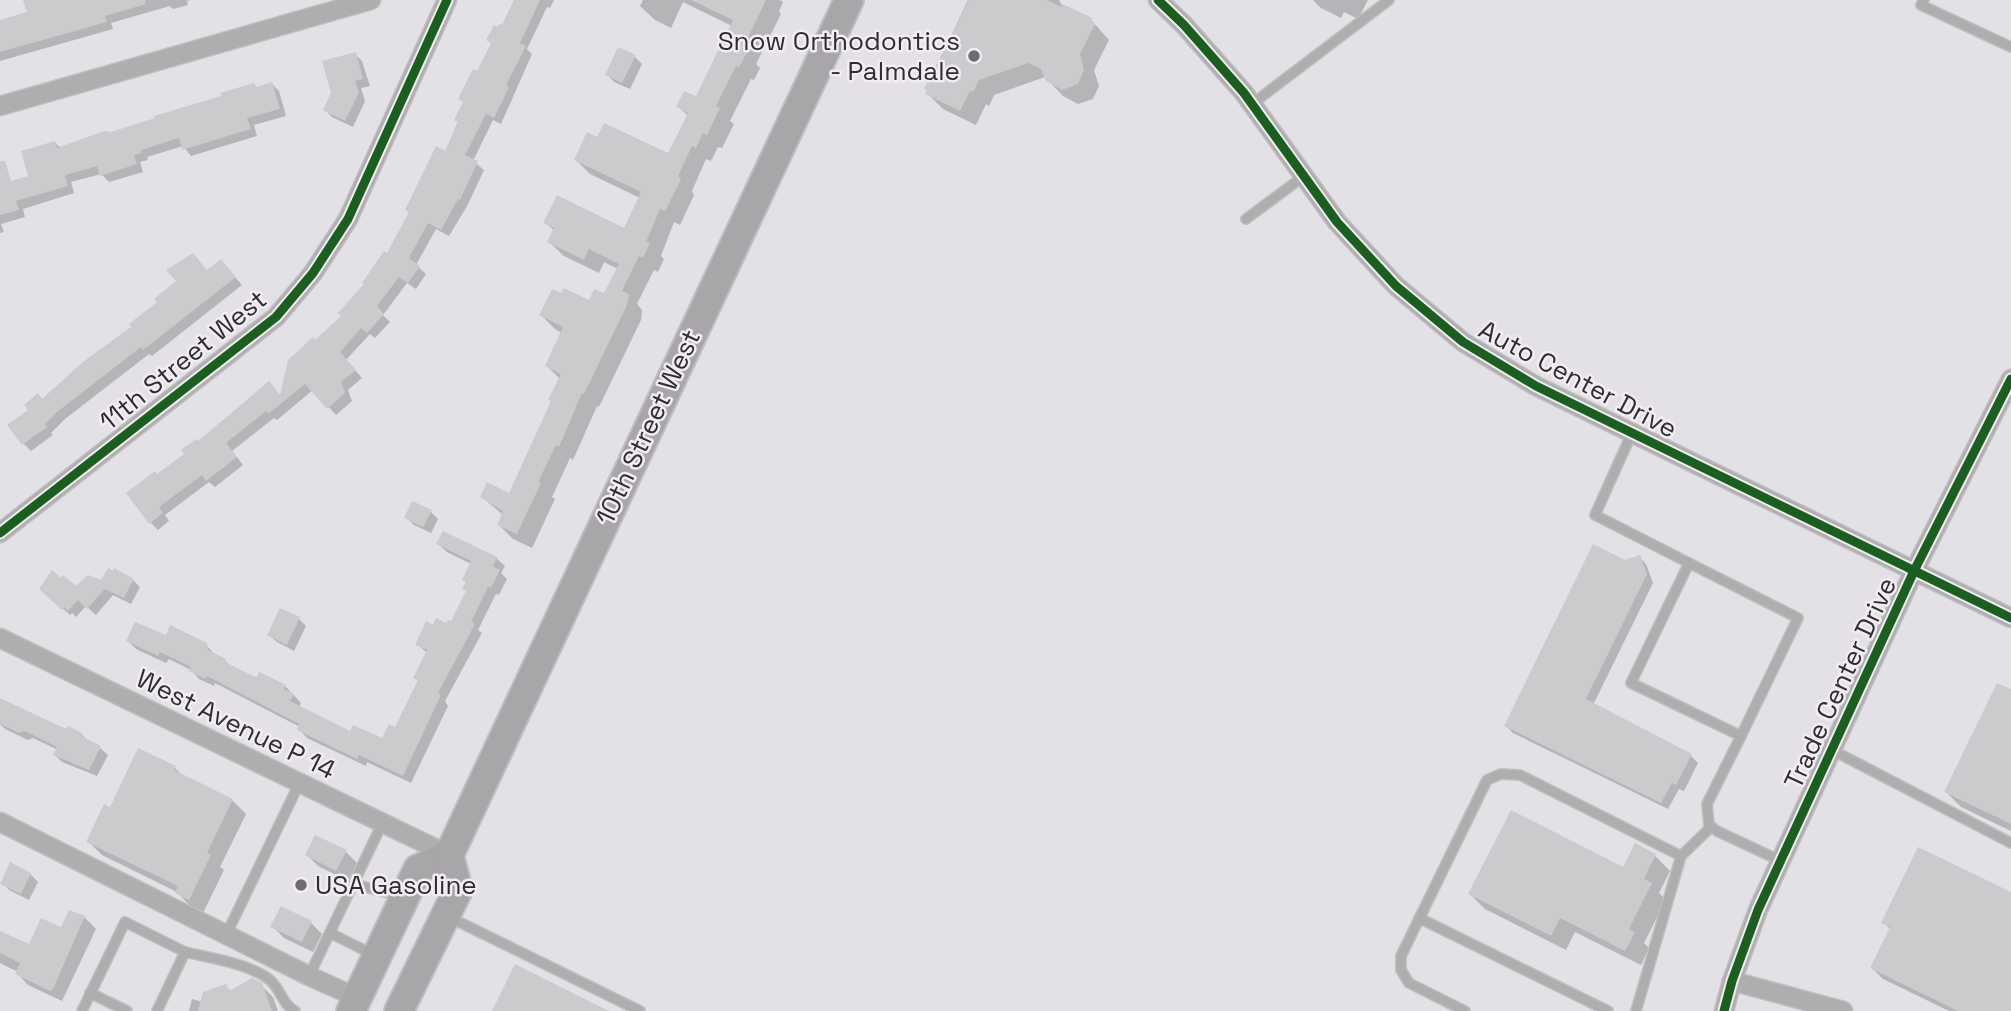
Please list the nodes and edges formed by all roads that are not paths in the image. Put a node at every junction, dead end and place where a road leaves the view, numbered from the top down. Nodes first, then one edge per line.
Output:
1 (371, 0) edge
2 (447, 0) edge
3 (849, 0) edge
4 (1159, 0) edge
5 (1389, 0) edge
6 (1911, 0) edge
7 (1923, 3) edge
8 (2011, 47) edge
9 (1252, 104) junction
10 (0, 106) edge
11 (1304, 176) junction
12 (1247, 219) dead end
13 (2011, 379) edge
14 (1632, 433) junction
15 (0, 533) edge
16 (1689, 564) junction
17 (1914, 571) junction
18 (2011, 618) edge
19 (0, 638) edge
20 (1741, 736) junction
21 (1832, 750) junction
22 (299, 784) junction
23 (0, 822) edge
24 (382, 824) junction
25 (1711, 827) junction
26 (2011, 843) edge
27 (449, 855) junction
28 (1681, 856) junction
29 (1781, 860) junction
30 (354, 884) junction
31 (404, 897) junction
32 (445, 915) junction
33 (1419, 918) junction
34 (330, 933) junction
35 (226, 934) junction
36 (185, 952) junction
37 (377, 956) junction
38 (309, 976) junction
39 (1732, 981) junction
40 (90, 993) junction
41 (355, 1004) edge
42 (82, 1011) edge
43 (127, 1011) edge
44 (157, 1011) edge
45 (295, 1011) edge
46 (399, 1011) edge
47 (640, 1011) edge
48 (1465, 1011) edge
49 (1608, 1011) edge
50 (1636, 1011) edge
51 (1724, 1011) edge
52 (1843, 1011) edge

1 - 10 street
2 - 15 street, 11th Street West
3 - 27 main road, 10th Street West
4 - 9 street, Auto Center Drive
5 - 9 lane
6 - 7 lane
7 - 8 lane
9 - 11 street, Auto Center Drive
11 - 12 lane
11 - 14 street, Auto Center Drive
13 - 17 street, Trade Center Drive
14 - 16 lane
14 - 17 street, Auto Center Drive
16 - 20 lane
16 - 20 lane
17 - 18 street, Auto Center Drive
17 - 21 street, Trade Center Drive
19 - 22 street, West Avenue P 14
20 - 25 lane
21 - 26 lane
21 - 29 street, Trade Center Drive
22 - 24 street, West Avenue P 14
22 - 35 lane
23 - 35 street
24 - 27 street, West Avenue P 14
24 - 30 lane
25 - 28 lane
25 - 29 lane
27 - 31 main road
27 - 32 main road
28 - 33 lane
28 - 50 lane
29 - 39 street, Trade Center Drive
30 - 31 lane
30 - 34 lane
31 - 37 main road
32 - 46 main road
32 - 47 lane
33 - 48 lane
33 - 49 lane
34 - 37 lane
34 - 38 lane
35 - 38 street
36 - 40 lane
36 - 44 lane
36 - 45 lane
37 - 41 main road
38 - 41 street
39 - 51 street, Trade Center Drive
39 - 52 street
40 - 42 lane
40 - 43 lane

